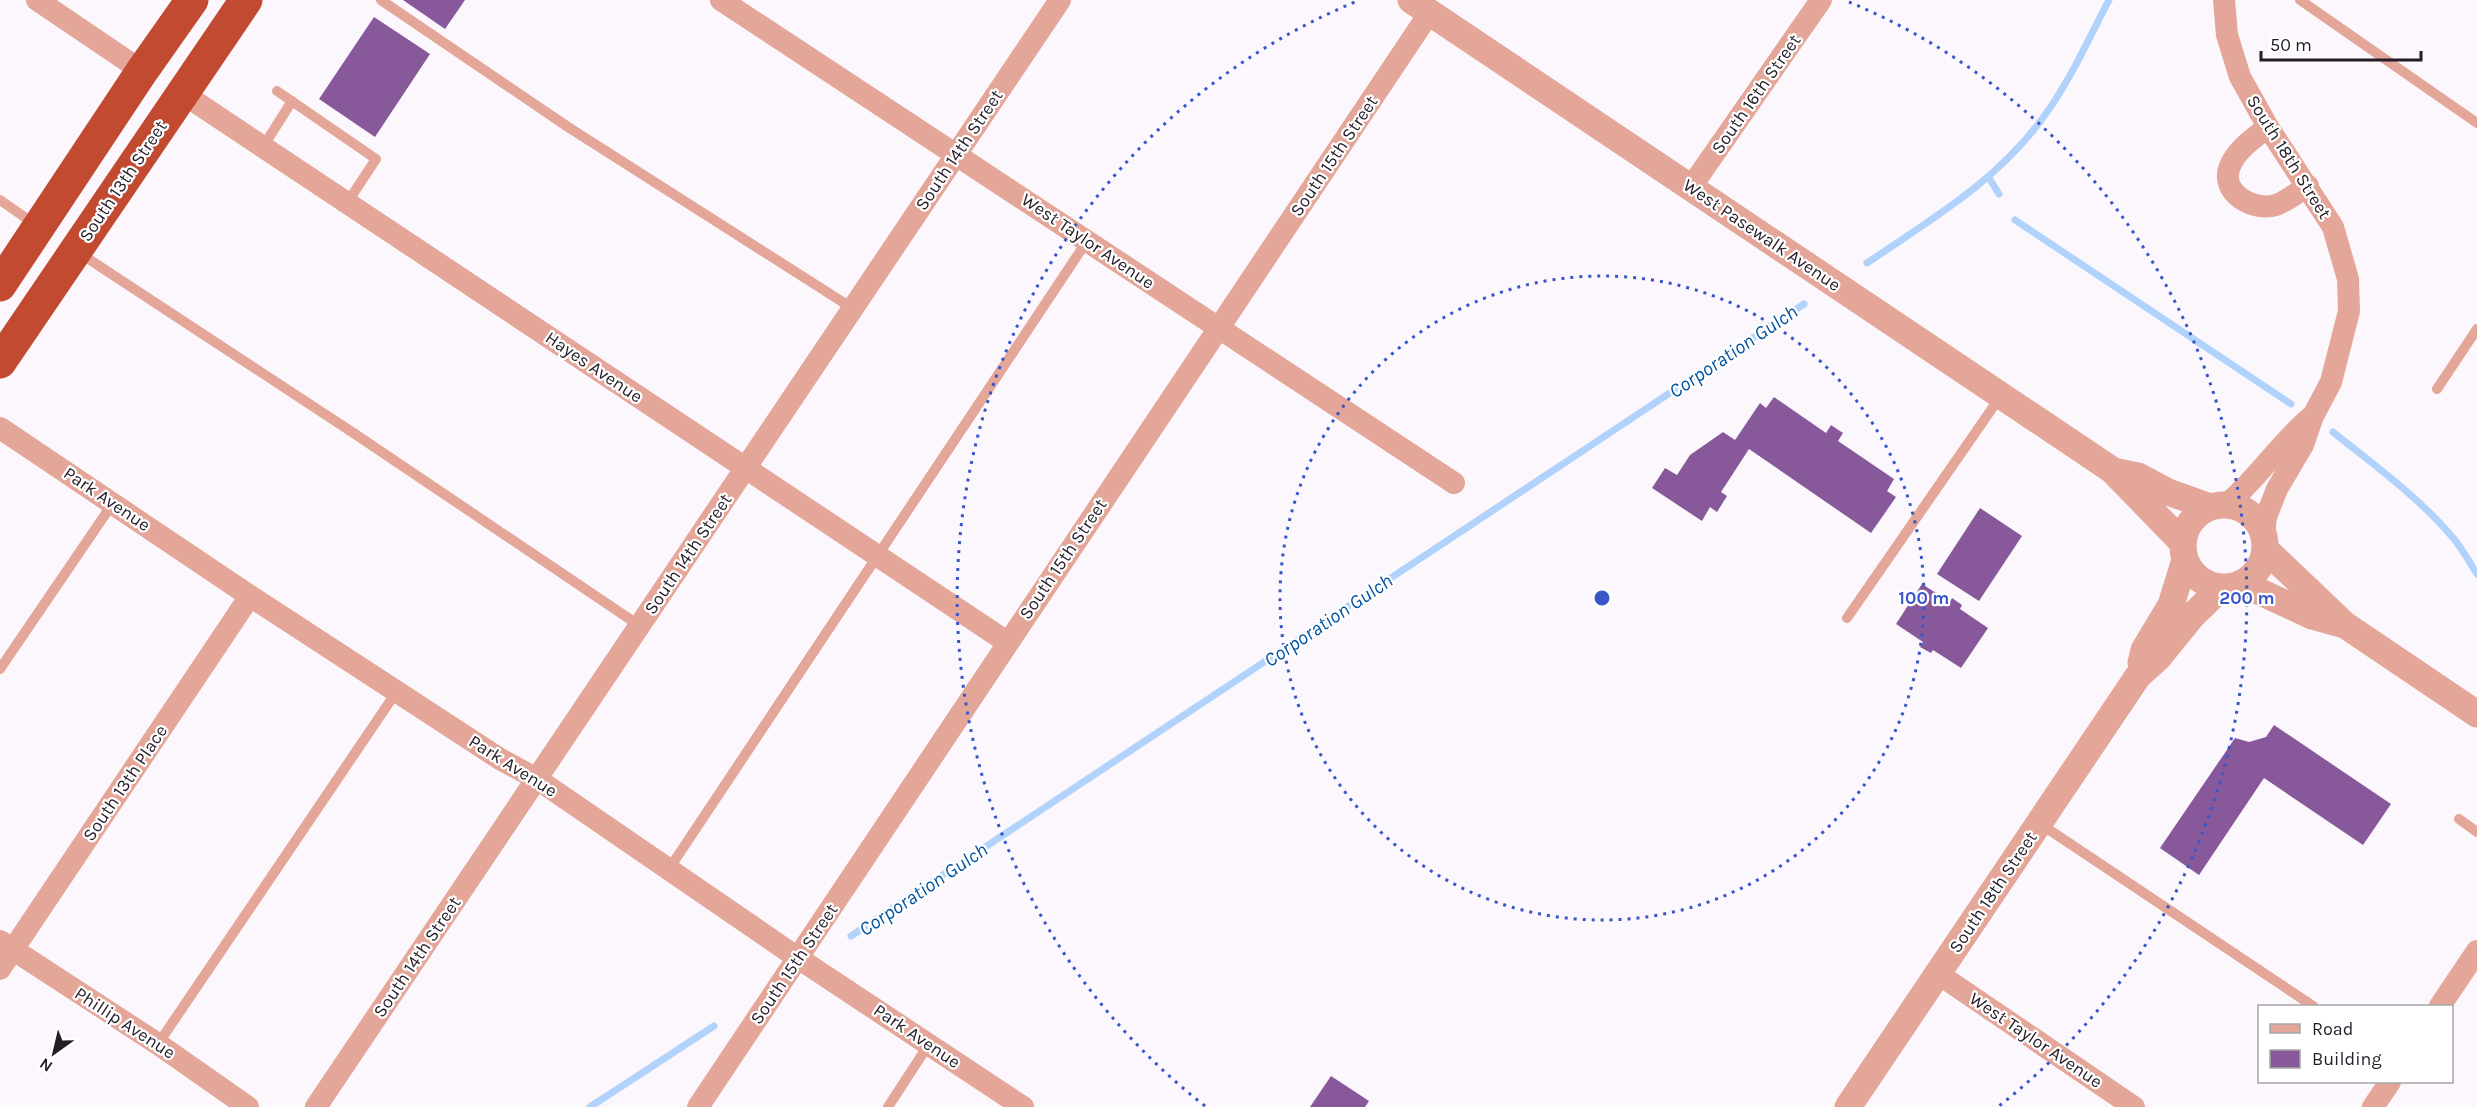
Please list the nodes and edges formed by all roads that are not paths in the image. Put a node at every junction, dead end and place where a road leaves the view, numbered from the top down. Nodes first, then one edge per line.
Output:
1 (37, 0) edge
2 (192, 0) edge
3 (246, 0) edge
4 (381, 0) edge
5 (721, 0) edge
6 (1060, 0) edge
7 (1821, 0) edge
8 (2224, 0) edge
9 (2300, 0) edge
10 (1420, 6) edge
11 (142, 71) junction
12 (277, 92) dead end
13 (182, 93) junction
14 (292, 102) junction
15 (2477, 123) edge
16 (2268, 127) junction
17 (263, 147) junction
18 (956, 153) junction
19 (2308, 186) junction
20 (1691, 187) junction
21 (0, 200) edge
22 (347, 203) junction
23 (39, 226) junction
24 (1088, 240) junction
25 (76, 251) junction
26 (0, 285) edge
27 (852, 308) junction
28 (1219, 328) junction
29 (2477, 329) edge
30 (0, 362) edge
31 (2437, 389) dead end
32 (2000, 396) junction
33 (2313, 416) junction
34 (0, 428) edge
35 (745, 468) junction
36 (2112, 470) junction
37 (1454, 483) dead end
38 (113, 502) junction
39 (2218, 506) junction
40 (2264, 541) junction
41 (2184, 551) junction
42 (877, 554) junction
43 (2232, 585) junction
44 (250, 596) junction
45 (1847, 618) dead end
46 (2345, 625) junction
47 (640, 626) junction
48 (1007, 642) junction
49 (0, 669) edge
50 (2138, 676) junction
51 (397, 690) junction
52 (2477, 714) edge
53 (537, 779) junction
54 (2459, 819) dead end
55 (2039, 823) junction
56 (2477, 832) edge
57 (669, 869) junction
58 (7, 945) edge
59 (2477, 951) edge
60 (798, 958) junction
61 (0, 969) edge
62 (1937, 974) junction
63 (2312, 1005) edge
64 (2441, 1005) edge
65 (158, 1044) junction
66 (929, 1044) junction
67 (2389, 1083) edge
68 (248, 1107) edge
69 (316, 1107) edge
70 (698, 1107) edge
71 (888, 1107) edge
72 (1023, 1107) edge
73 (1848, 1107) edge
74 (2134, 1107) edge
75 (2373, 1107) edge

1 - 11 street
2 - 11 highway
3 - 13 highway, South 13th Street
4 - 27 lane
5 - 18 street, West Taylor Avenue
6 - 18 street, South 14th Street
7 - 20 street, South 16th Street
8 - 16 street, South 18th Street
9 - 15 lane
10 - 20 street, West Pasewalk Avenue
10 - 28 street, South 15th Street
11 - 23 highway
12 - 14 lane
13 - 17 street, Hayes Avenue
13 - 25 highway, South 13th Street
14 - 17 lane
14 - 22 lane
16 - 19 street, South 18th Street
16 - 19 street
17 - 22 street, Hayes Avenue
18 - 24 street, West Taylor Avenue
18 - 27 street, South 14th Street
19 - 33 street, South 18th Street
20 - 32 street, West Pasewalk Avenue
21 - 23 lane
22 - 35 street, Hayes Avenue
23 - 26 highway
24 - 28 street, West Taylor Avenue
24 - 42 lane
25 - 30 highway, South 13th Street
25 - 47 lane
27 - 35 street, South 14th Street
28 - 37 street, West Taylor Avenue
28 - 48 street, South 15th Street
29 - 31 lane
32 - 36 street, West Pasewalk Avenue
32 - 45 lane
33 - 39 street, South 18th Street
33 - 40 street, South 18th Street
34 - 38 street, Park Avenue
35 - 42 street, Hayes Avenue
35 - 47 street, South 14th Street
36 - 39 street, West Pasewalk Avenue
36 - 41 street, West Pasewalk Avenue
38 - 44 street, Park Avenue
38 - 49 lane
39 - 40 street
39 - 41 street
40 - 43 street
40 - 46 street
41 - 43 street
41 - 50 street, South 18th Street
42 - 48 street, Hayes Avenue
42 - 57 lane
43 - 46 street
43 - 50 street, South 18th Street
44 - 51 street, Park Avenue
44 - 58 street, South 13th Place
46 - 52 street
47 - 53 street, South 14th Street
48 - 60 street, South 15th Street
50 - 55 street, South 18th Street
51 - 53 street, Park Avenue
51 - 65 lane
53 - 57 street, Park Avenue
53 - 69 street, South 14th Street
54 - 56 lane
55 - 62 street, South 18th Street
55 - 63 lane
57 - 60 street, Park Avenue
58 - 61 street, South 13th Place
58 - 65 street, Phillip Avenue
59 - 64 street
60 - 66 street, Park Avenue
60 - 70 street, South 15th Street
62 - 73 street, South 18th Street
62 - 74 street, West Taylor Avenue
65 - 68 street, Phillip Avenue
66 - 71 lane
66 - 72 street, Park Avenue
67 - 75 street

